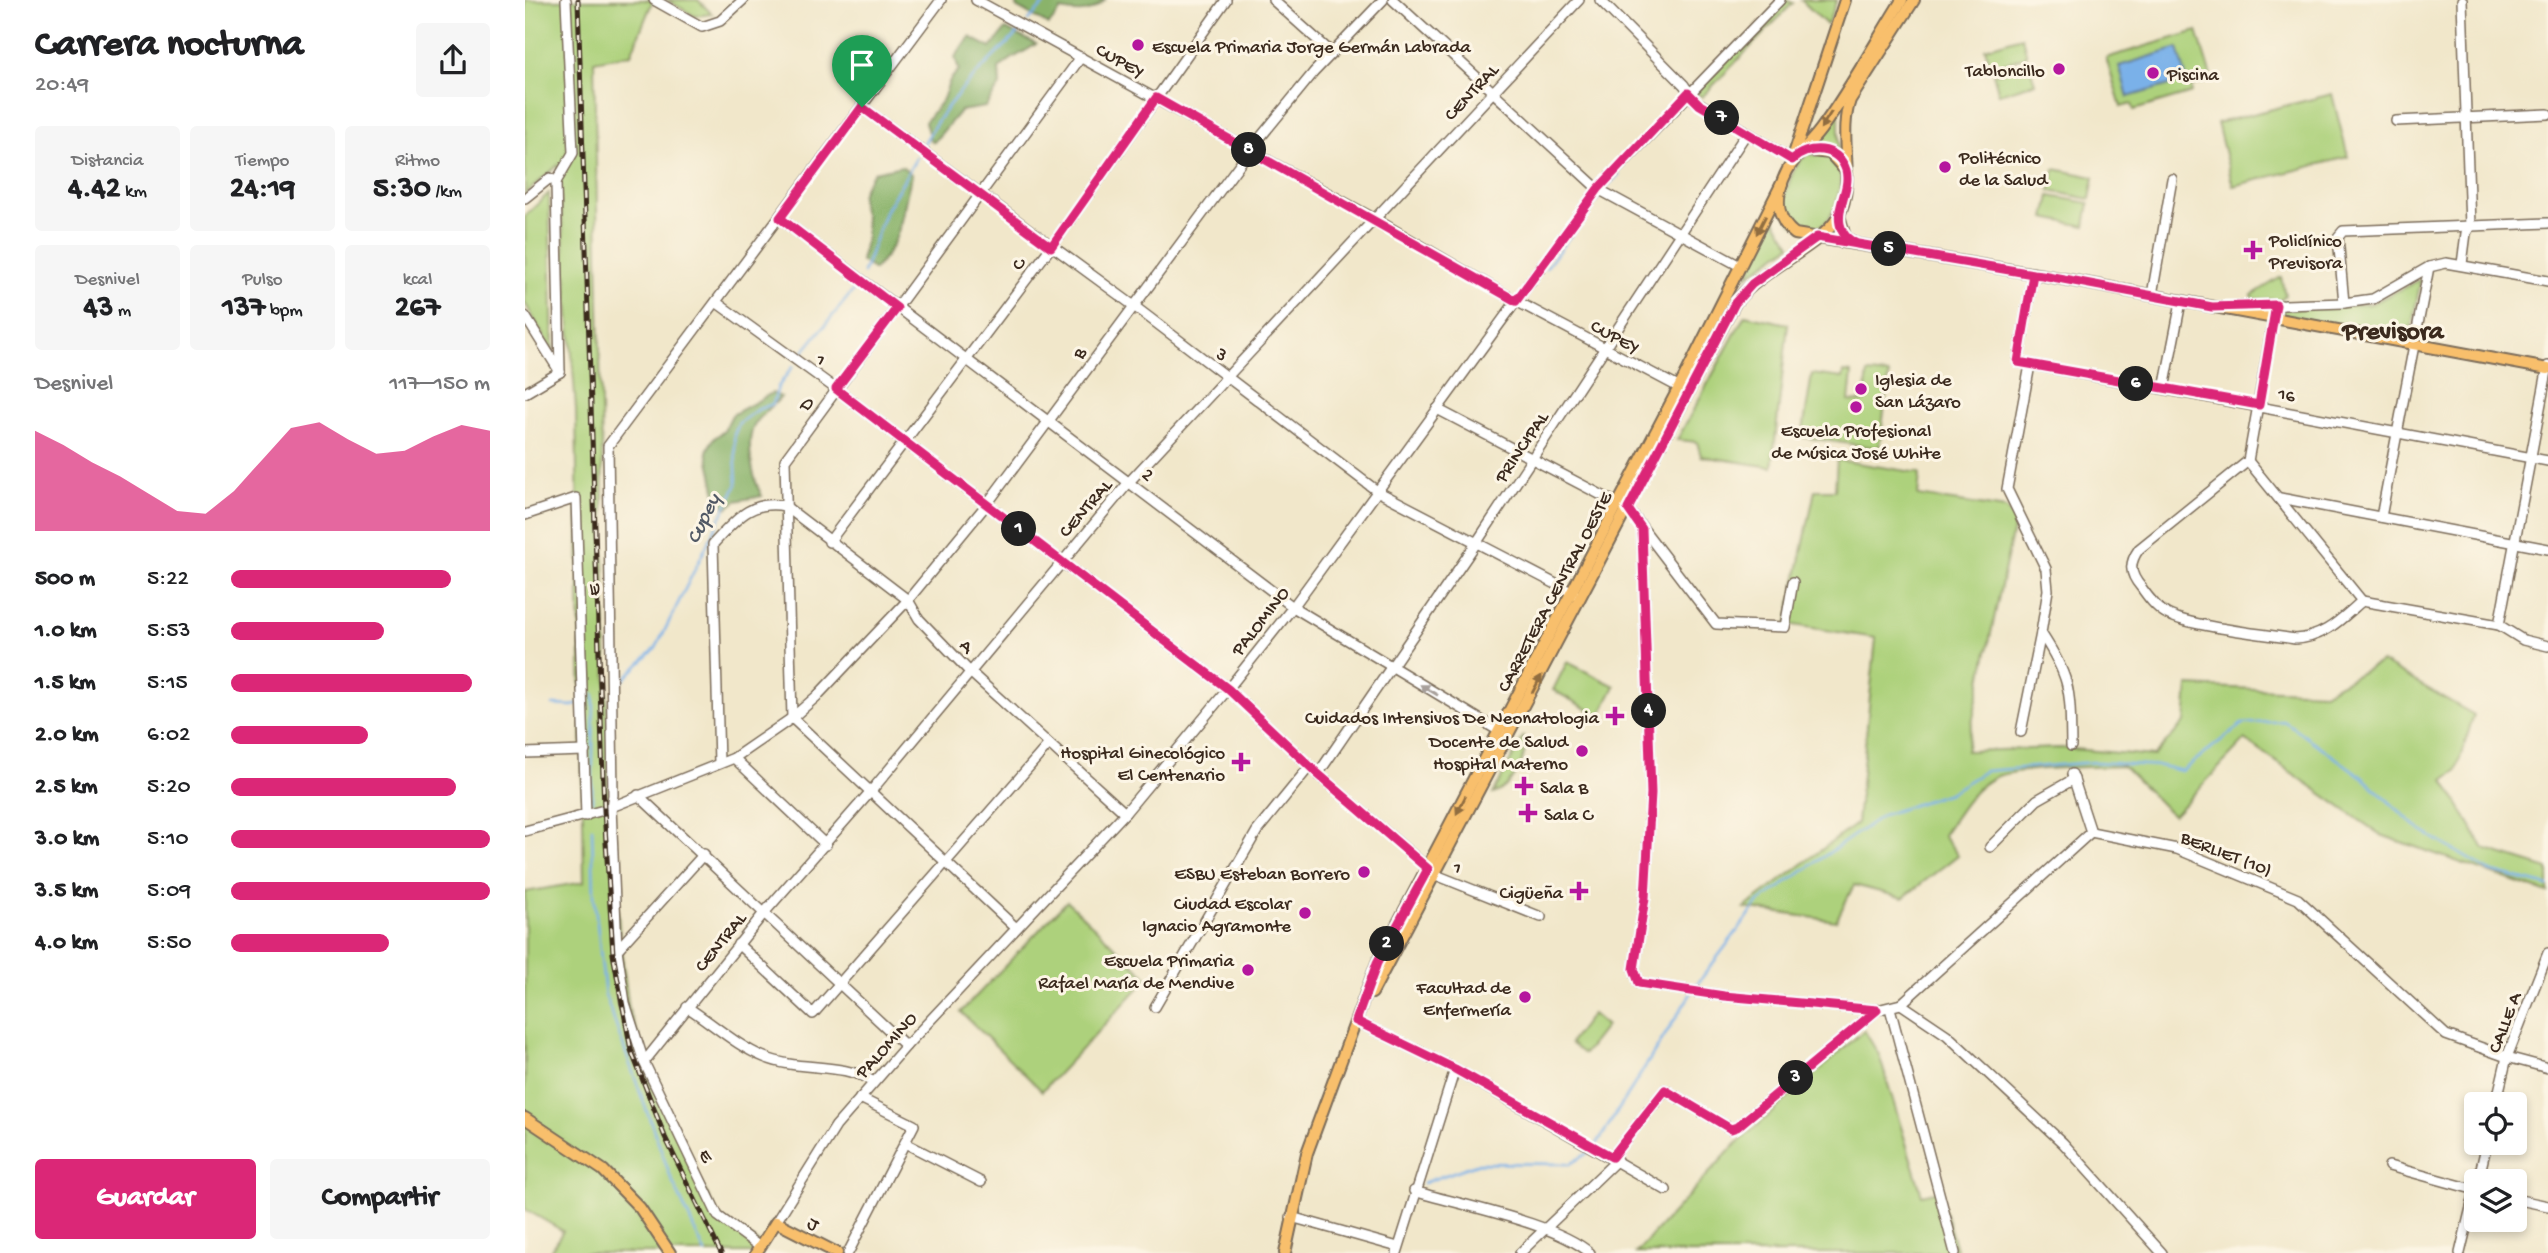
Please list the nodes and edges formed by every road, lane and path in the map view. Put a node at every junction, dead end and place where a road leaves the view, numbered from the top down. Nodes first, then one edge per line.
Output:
1 (566, 0) edge
2 (653, 0) edge
3 (743, 0) edge
4 (941, 0) edge
5 (977, 0) edge
6 (1226, 0) edge
7 (1273, 0) edge
8 (1383, 0) edge
9 (1393, 0) edge
10 (1579, 0) edge
11 (1600, 0) edge
12 (1780, 0) edge
13 (1845, 0) edge
14 (1902, 0) edge
15 (1914, 0) edge
16 (2462, 0) edge
17 (1332, 53) junction
18 (1081, 57) junction
19 (1493, 92) junction
20 (1688, 93) junction
21 (1156, 98) junction
22 (862, 107) junction
23 (2548, 114) edge
24 (2467, 117) junction
25 (2396, 121) dead end
26 (1747, 134) junction
27 (1249, 150) junction
28 (1803, 150) junction
29 (1792, 160) junction
30 (1846, 171) junction
31 (2172, 179) dead end
32 (556, 182) junction
33 (1782, 184) junction
34 (1598, 189) junction
35 (981, 197) junction
36 (525, 198) edge
37 (1839, 215) junction
38 (780, 218) junction
39 (1375, 219) junction
40 (2548, 223) edge
41 (2470, 226) junction
42 (1787, 228) junction
43 (1680, 233) junction
44 (1817, 237) junction
45 (1857, 244) junction
46 (1051, 247) junction
47 (1799, 249) junction
48 (2462, 264) junction
49 (1741, 266) junction
50 (2429, 267) junction
51 (2033, 274) junction
52 (2548, 281) edge
53 (2152, 295) junction
54 (1516, 301) junction
55 (716, 302) junction
56 (2181, 302) junction
57 (2344, 303) junction
58 (2276, 305) junction
59 (1134, 306) junction
60 (2212, 307) junction
61 (897, 308) junction
62 (525, 316) edge
63 (2274, 318) junction
64 (2413, 346) junction
65 (1605, 349) junction
66 (966, 360) junction
67 (2030, 365) junction
68 (2548, 368) edge
69 (560, 372) junction
70 (1226, 377) junction
71 (836, 389) junction
72 (2164, 389) junction
73 (1684, 390) junction
74 (525, 393) edge
75 (2259, 405) junction
76 (1437, 409) junction
77 (1049, 421) junction
78 (2398, 433) junction
79 (904, 442) junction
80 (2530, 457) junction
81 (1532, 459) junction
82 (2248, 461) junction
83 (2548, 461) edge
84 (1130, 481) junction
85 (1377, 491) junction
86 (2280, 498) junction
87 (987, 504) junction
88 (785, 506) junction
89 (1623, 506) junction
90 (525, 515) edge
91 (2381, 517) junction
92 (1642, 529) junction
93 (829, 542) junction
94 (1477, 542) junction
95 (2514, 543) junction
96 (2548, 549) edge
97 (1061, 561) junction
98 (1793, 582) dead end
99 (1577, 595) junction
100 (908, 600) junction
101 (2362, 601) junction
102 (1293, 607) junction
103 (2499, 625) junction
104 (2041, 633) junction
105 (2548, 646) edge
106 (1392, 668) junction
107 (969, 671) junction
108 (1228, 689) junction
109 (792, 718) junction
110 (2021, 732) dead end
111 (1504, 734) junction
112 (1049, 744) junction
113 (2071, 746) dead end
114 (586, 751) junction
115 (525, 753) edge
116 (734, 758) junction
117 (719, 763) junction
118 (1310, 766) junction
119 (1318, 774) junction
120 (872, 790) junction
121 (638, 795) junction
122 (611, 807) junction
123 (1125, 813) junction
124 (586, 816) junction
125 (525, 831) edge
126 (2091, 832) junction
127 (825, 845) junction
128 (1990, 847) dead end
129 (704, 854) junction
130 (945, 862) junction
131 (1432, 872) junction
132 (764, 913) junction
133 (1541, 916) dead end
134 (1016, 928) junction
135 (738, 944) junction
136 (617, 950) junction
137 (2548, 953) edge
138 (839, 983) junction
139 (1901, 1004) junction
140 (687, 1007) junction
141 (1155, 1007) dead end
142 (1890, 1008) junction
143 (1877, 1010) junction
144 (1357, 1018) junction
145 (906, 1046) junction
146 (2507, 1058) junction
147 (644, 1062) junction
148 (2548, 1068) edge
149 (1455, 1069) junction
150 (874, 1082) junction
151 (2499, 1092) edge
152 (860, 1098) junction
153 (525, 1118) edge
154 (905, 1143) junction
155 (1615, 1159) junction
156 (2389, 1166) dead end
157 (981, 1182) dead end
158 (2464, 1186) edge
159 (1666, 1190) dead end
160 (1414, 1191) junction
161 (2527, 1202) edge
162 (2548, 1206) edge
163 (1291, 1217) junction
164 (776, 1222) junction
165 (1546, 1230) junction
166 (2465, 1232) edge
167 (758, 1250) edge
168 (1397, 1250) edge
169 (670, 1253) edge
170 (837, 1253) edge
171 (848, 1253) edge
172 (1285, 1253) edge
173 (1520, 1253) edge
174 (1590, 1253) edge
175 (1955, 1253) edge
176 (2162, 1253) edge
177 (2460, 1253) edge

1 - 32 street
2 - 3 street
4 - 22 street, E
5 - 18 street, CUPEY
6 - 21 street, C
7 - 17 street
8 - 17 street, B
9 - 19 street
10 - 19 street, CENTRAL
11 - 20 street
12 - 20 street, PALOMINO
13 - 29 main road
14 -> 28 main road
15 - 30 main road
16 - 24 street
17 - 27 street, B
18 - 21 street, CUPEY
18 - 35 street, D
19 - 34 street
19 - 39 street, CENTRAL
20 - 26 street
20 - 34 street, PALOMINO
21 - 27 street, CUPEY
21 - 46 street, C
22 - 35 street, 3
22 - 38 street, E
23 - 24 street
24 - 25 street
24 - 41 street
26 - 29 street
26 - 43 street, PRINCIPAL
27 - 39 street, CUPEY
27 - 59 street, B
28 - 29 main road
28 - 30 main road
29 - 33 main road
30 - 37 main road
31 - 53 street
32 - 36 street
32 - 69 street
33 - 42 main road
33 -> 49 main road, CARRETERA CENTRAL OESTE
34 - 43 street
34 - 54 street, PALOMINO
35 - 46 street, 3
35 - 61 street, D
37 - 44 main road
37 - 45 main road
38 - 55 street, E
38 - 61 street, 2
39 - 54 street, CUPEY
39 - 70 street, CENTRAL
40 - 41 street
41 - 48 street
41 - 57 street
42 - 44 main road
42 - 47 main road
43 - 49 street
43 - 65 street, PRINCIPAL
44 - 45 main road
44 - 47 main road, CARRETERA CENTRAL OESTE
45 - 51 main road
46 - 59 street, 3
46 - 66 street, C
47 - 73 main road, CARRETERA CENTRAL OESTE
48 - 50 street
48 - 52 street
49 - 73 main road, CARRETERA CENTRAL OESTE
50 - 57 street
50 - 64 street
51 - 53 main road
51 - 67 street, 16
53 - 56 main road
54 - 65 street, CUPEY
54 - 76 street, PALOMINO
55 - 71 street, 1
55 - 122 street, E
56 - 60 main road
56 - 72 street
57 - 58 street
58 - 60 street
58 - 63 street
59 - 70 street, 3
59 - 77 street, B
60 - 63 main road
61 - 66 street, 2
61 - 71 street, D
62 - 69 street
63 - 64 main road
63 - 75 street
64 - 68 main road
64 - 78 street
65 - 73 street, CUPEY
65 - 81 street, PRINCIPAL
66 - 77 street, 2
66 - 79 street, C
67 - 72 street, 16
67 - 104 street
68 - 80 street
69 - 74 street
70 - 84 street, CENTRAL
70 - 85 street, 3
71 - 79 street, 1
71 - 88 street, D
72 - 75 street, 16
73 - 89 main road, CARRETERA CENTRAL OESTE
75 - 78 street, 16
75 - 82 street
76 - 81 street
76 - 85 street, PALOMINO
77 - 84 street, 2
77 - 87 street, B
78 - 80 street, 16
78 - 91 street
79 - 87 street, 1
79 - 93 street, C
80 - 83 street, 16
80 - 95 street
81 - 89 street
81 - 94 street, PRINCIPAL
82 - 86 street
82 - 101 street
84 - 97 street, CENTRAL
84 - 102 street, 2
85 - 94 street, 3
85 - 102 street, PALOMINO
86 - 91 street
86 - 101 street
87 - 97 street, 1
87 - 100 street, B
88 - 93 street, A
88 - 109 street, D
88 - 117 street
89 - 92 street
89 - 99 main road, CARRETERA CENTRAL OESTE
90 - 114 street
91 - 95 street
92 - 98 street
92 - 143 street
93 - 100 street, A
94 - 99 street, 3
94 - 106 street, PRINCIPAL
95 - 96 street
95 - 103 street
97 - 107 street, CENTRAL
97 - 108 street, 1
99 - 111 main road, CARRETERA CENTRAL OESTE
100 - 107 street, A
100 - 109 street, B
101 - 103 street
102 - 106 street, 2
102 - 108 street, PALOMINO
103 - 105 street
104 - 110 street
104 - 113 street
111 -> 106 street, 2
106 - 119 street, PRINCIPAL
107 - 112 street, A
107 - 120 street, CENTRAL
108 - 118 street, 1
108 - 123 street, PALOMINO
109 - 116 street, B
109 - 120 street
111 - 131 main road, CARRETERA CENTRAL OESTE
112 - 123 street, A
112 - 130 street
114 - 115 street
114 - 124 street
116 - 117 street, B
116 - 127 street
117 - 121 street, B
118 - 119 street, 1
118 - 141 street
119 - 131 street, 1
120 - 127 street, CENTRAL
120 - 130 street
121 - 122 street, B
121 - 129 street
122 - 124 street, B
122 - 136 street, E
123 - 134 street, PALOMINO
124 - 125 street, B
126 - 128 street
126 - 139 street
126 - 146 street, BERLIET (10)
127 - 132 street, CENTRAL
129 - 132 street
129 - 136 street
130 - 134 street
130 - 138 street
131 - 133 street, 1
131 - 144 main road, CARRETERA CENTRAL OESTE
132 - 135 street, CENTRAL
132 - 138 street
134 - 145 street, PALOMINO
135 - 138 street
135 - 140 street, CENTRAL
136 - 147 street, E
137 - 146 street, CALLE A
138 - 145 street
139 - 142 street
139 - 176 street
140 - 147 street, CENTRAL
140 - 150 street
142 - 143 street
142 - 175 street
143 - 155 street
144 - 149 street
144 - 163 main road, CARRETERA CENTRAL OESTE
145 - 150 street, PALOMINO
146 - 148 street, BERLIET (10)
146 - 151 street, CALLE A
147 - 167 street, E
149 - 155 street
149 - 160 street
150 - 152 street, PALOMINO
152 - 154 street
152 - 164 street, PALOMINO
153 - 169 main road
154 - 157 street
154 - 171 street
155 - 159 street
155 - 165 street
156 - 158 street
160 - 165 street
160 - 168 street
161 - 162 street
163 - 168 street
163 - 172 main road, CARRETERA CENTRAL OESTE
164 - 167 main road, PALOMINO
164 - 170 main road, J
165 - 173 street
165 - 174 street
166 - 177 street

